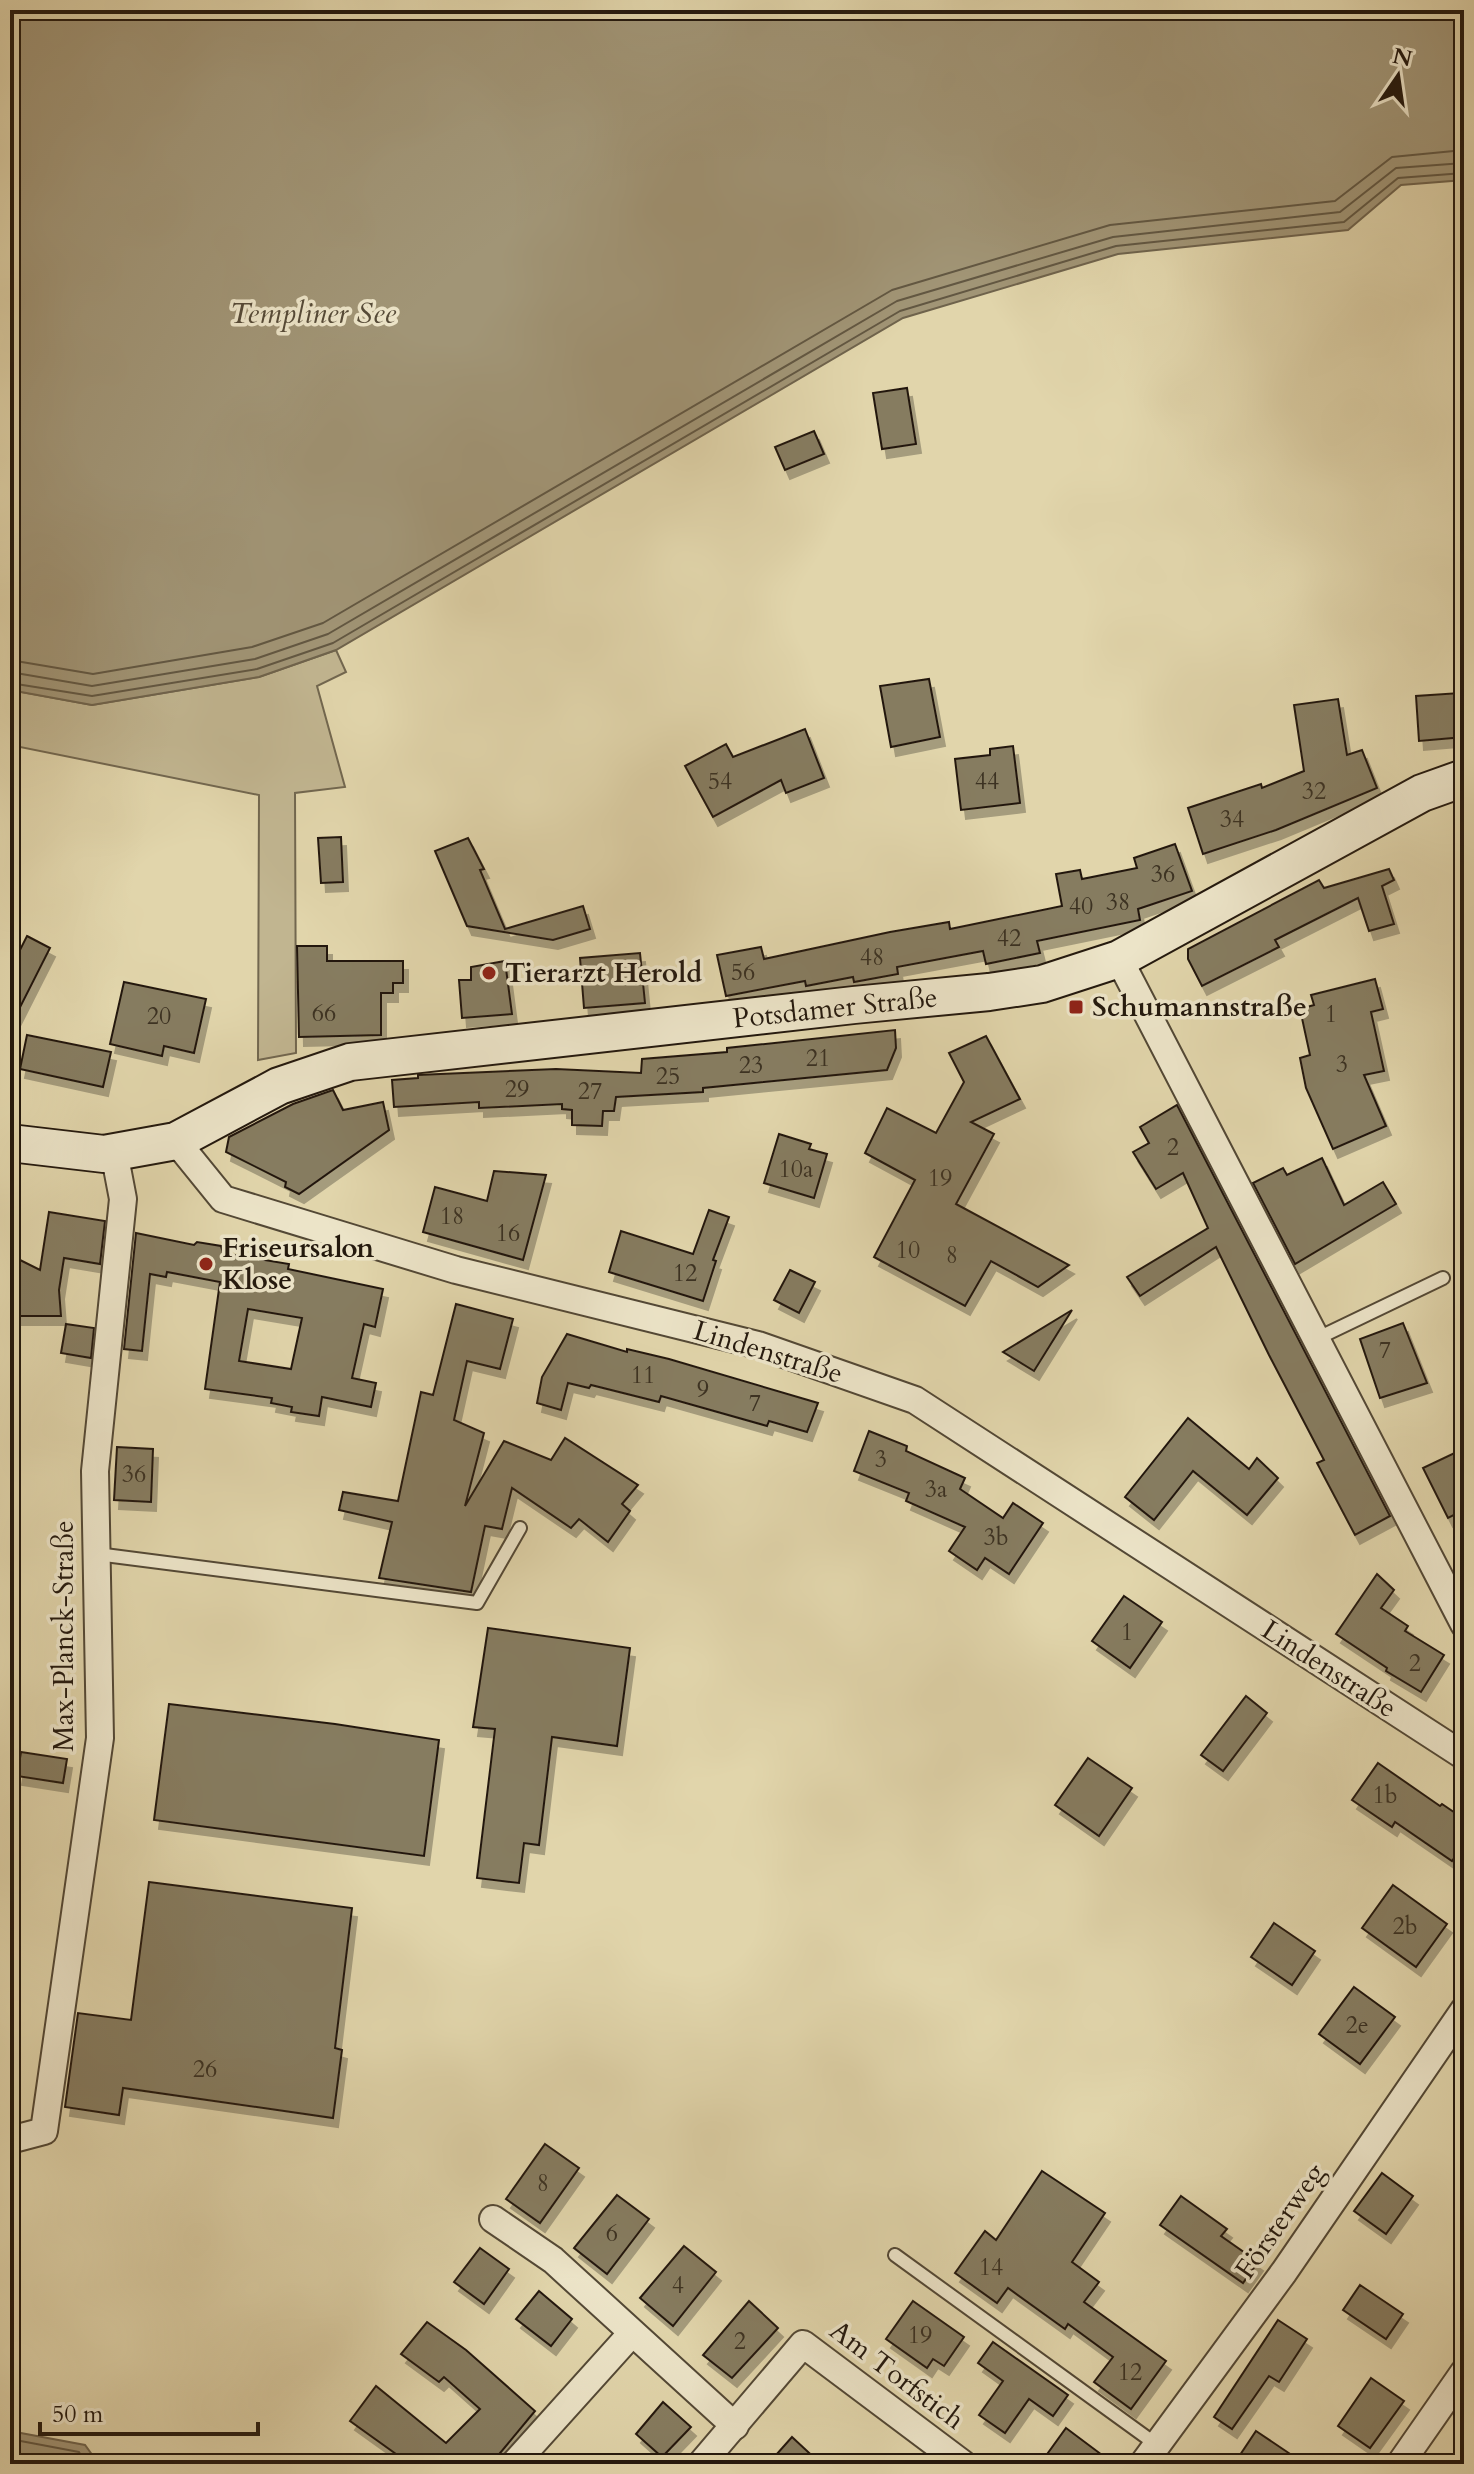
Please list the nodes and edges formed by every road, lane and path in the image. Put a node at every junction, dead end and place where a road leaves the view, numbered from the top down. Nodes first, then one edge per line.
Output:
1 (1464, 778) edge
2 (1119, 959) junction
3 (176, 1141) junction
4 (10, 1143) edge
5 (114, 1152) junction
6 (1443, 1278) dead end
7 (1316, 1339) junction
8 (520, 1528) dead end
9 (97, 1554) junction
10 (1464, 1624) edge
11 (1464, 1756) edge
12 (1464, 2010) edge
13 (10, 2140) edge
14 (493, 2219) dead end
15 (895, 2255) dead end
16 (632, 2333) junction
17 (1464, 2372) edge
18 (735, 2426) junction
19 (1150, 2454) edge
20 (514, 2464) edge
21 (701, 2464) edge
22 (963, 2464) edge
23 (1400, 2464) edge

1 - 2 street, Potsdamer Straße
2 - 3 street, Potsdamer Straße
2 - 7 street
3 - 5 street
3 - 11 street, Lindenstraße
4 - 5 street
5 - 9 street, Max-Planck-Straße
6 - 7 lane
7 - 10 street
8 - 9 lane
9 - 13 street, Max-Planck-Straße
12 - 19 street, Försterweg
14 - 16 street
15 - 19 lane
16 - 18 street
16 - 20 street
17 - 23 street
18 - 21 street, Am Torfstich
18 - 22 street, Am Torfstich

